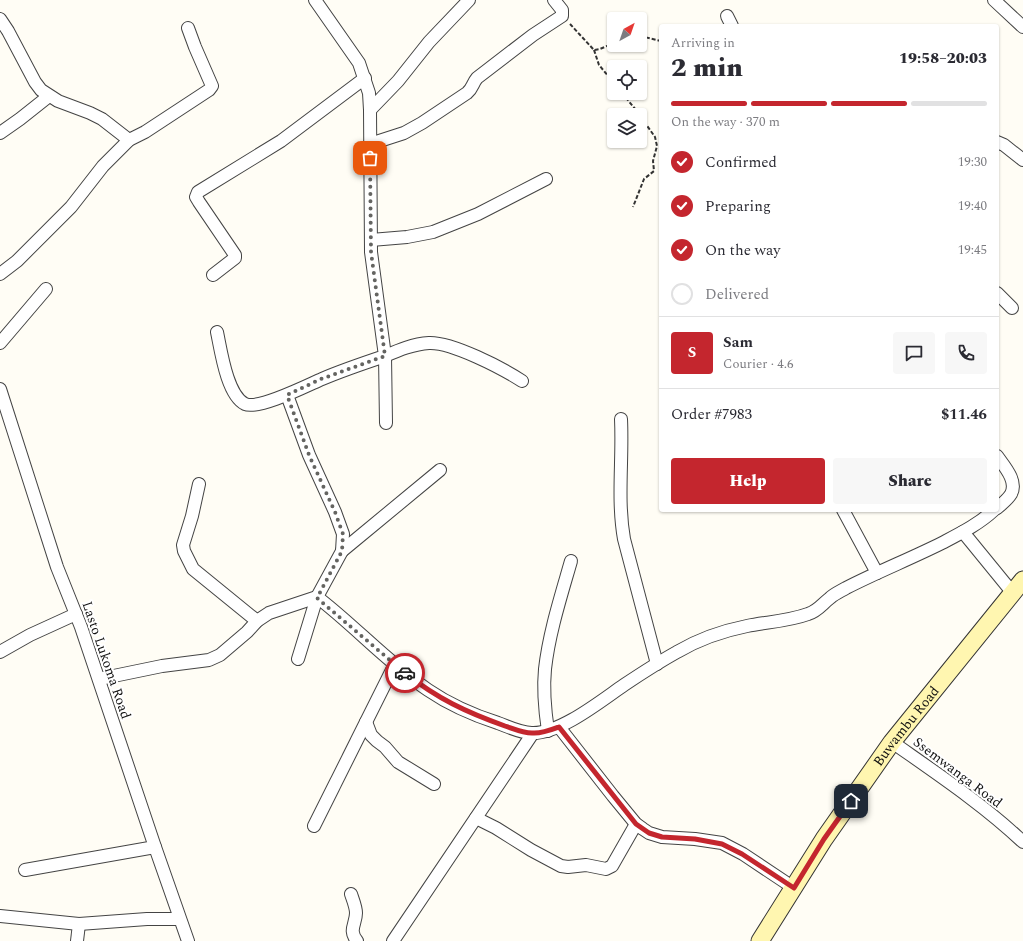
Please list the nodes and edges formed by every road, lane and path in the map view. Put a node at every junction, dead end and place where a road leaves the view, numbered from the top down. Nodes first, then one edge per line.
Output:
1 (315, 0) edge
2 (469, 0) edge
3 (554, 0) edge
4 (994, 0) edge
5 (562, 16) junction
6 (0, 19) edge
7 (1023, 27) edge
8 (188, 28) dead end
9 (647, 37) edge
10 (659, 40) edge
11 (607, 46) edge
12 (594, 50) junction
13 (607, 75) edge
14 (365, 78) junction
15 (48, 96) junction
16 (628, 100) edge
17 (370, 110) junction
18 (0, 133) edge
19 (129, 140) junction
20 (999, 143) edge
21 (370, 144) junction
22 (1023, 160) edge
23 (546, 179) dead end
24 (634, 207) dead end
25 (371, 240) junction
26 (0, 274) edge
27 (213, 275) dead end
28 (46, 289) dead end
29 (999, 295) edge
30 (1012, 308) dead end
31 (217, 332) dead end
32 (0, 343) edge
33 (385, 356) junction
34 (522, 381) dead end
35 (0, 389) edge
36 (287, 395) junction
37 (621, 419) dead end
38 (386, 423) dead end
39 (999, 459) edge
40 (440, 470) dead end
41 (199, 484) dead end
42 (999, 506) edge
43 (844, 512) edge
44 (992, 512) edge
45 (963, 532) junction
46 (342, 551) junction
47 (571, 561) dead end
48 (877, 573) junction
49 (1018, 586) edge
50 (317, 598) junction
51 (76, 614) junction
52 (256, 621) junction
53 (0, 652) edge
54 (298, 659) dead end
55 (395, 664) junction
56 (657, 664) junction
57 (99, 679) junction
58 (366, 722) junction
59 (553, 729) junction
60 (533, 733) junction
61 (892, 742) junction
62 (434, 784) dead end
63 (476, 818) junction
64 (636, 824) junction
65 (314, 826) dead end
66 (1023, 842) edge
67 (155, 847) junction
68 (25, 870) dead end
69 (794, 888) junction
70 (351, 894) dead end
71 (0, 916) edge
72 (179, 919) junction
73 (79, 924) junction
74 (77, 941) edge
75 (188, 941) edge
76 (357, 941) edge
77 (393, 941) edge
78 (760, 941) edge

1 - 14 street
2 - 17 street
3 - 5 street
4 - 7 street
5 - 12 path
5 - 21 street
6 - 15 street
8 - 19 street
9 - 10 path
11 - 12 path
12 - 13 path
14 - 17 street
14 - 27 street
15 - 18 street
15 - 19 street
16 - 24 path
17 - 21 street
19 - 26 street
20 - 22 street
21 - 25 street
23 - 25 street
25 - 33 street
28 - 32 street
29 - 30 street
31 - 36 street
33 - 34 street
33 - 36 street
33 - 38 street
35 - 51 street, Lasto Lukoma Road
36 - 46 street
37 - 56 street
39 - 42 street
40 - 46 street
41 - 52 street
43 - 48 street
44 - 45 street
45 - 48 street
45 - 49 street
46 - 50 street
47 - 59 street
48 - 56 street
49 - 61 street, Buwambu Road
50 - 52 street
50 - 54 street
50 - 55 street
51 - 53 street
51 - 57 street, Lasto Lukoma Road
52 - 57 street
55 - 58 street
55 - 60 street
56 - 59 street
57 - 67 street, Lasto Lukoma Road
58 - 62 street
58 - 65 street
59 - 60 street
59 - 64 street
60 - 63 street
61 - 66 street, Ssemwanga Road
61 - 69 street, Buwambu Road
63 - 64 street
63 - 77 street
64 - 69 street
67 - 68 street
67 - 72 street, Lasto Lukoma Road
69 - 78 street, Buwambu Road
70 - 76 street
71 - 73 street
72 - 73 street
72 - 75 street, Lasto Lukoma Road
73 - 74 street

